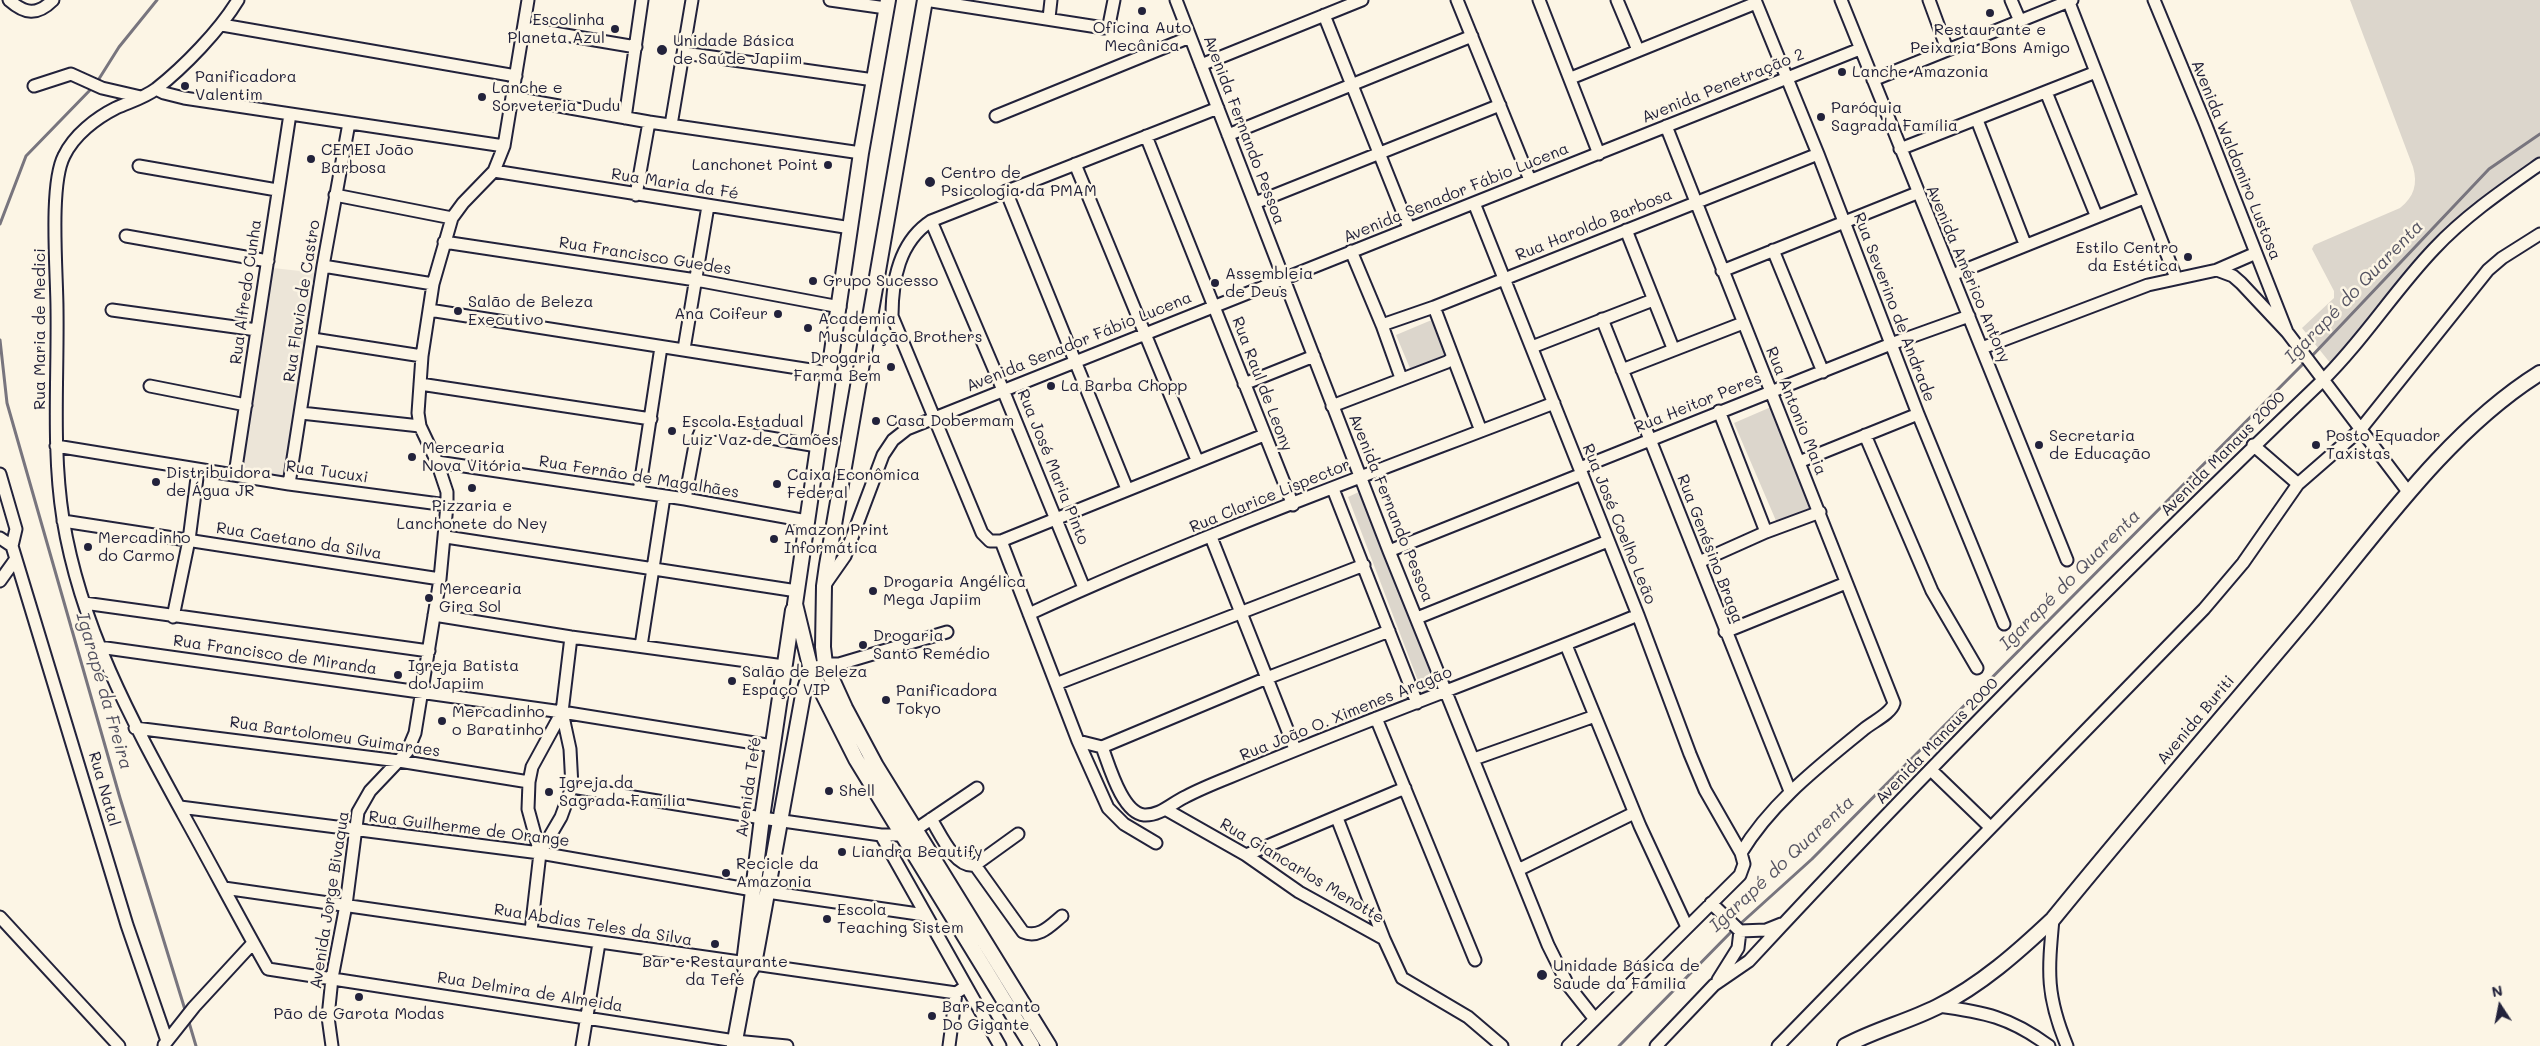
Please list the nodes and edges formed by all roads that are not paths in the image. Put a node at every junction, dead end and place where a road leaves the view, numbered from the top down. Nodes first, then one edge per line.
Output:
1 (9, 0) edge
2 (53, 0) edge
3 (238, 0) edge
4 (525, 0) edge
5 (642, 0) edge
6 (692, 0) edge
7 (830, 0) edge
8 (925, 0) edge
9 (1051, 0) edge
10 (1114, 0) edge
11 (1176, 0) edge
12 (1362, 0) edge
13 (1457, 0) edge
14 (1539, 0) edge
15 (1618, 0) edge
16 (1841, 0) edge
17 (1929, 0) edge
18 (2011, 0) edge
19 (2069, 0) edge
20 (2154, 0) edge
21 (1756, 1) edge
22 (887, 4) edge
23 (1324, 15) junction
24 (1049, 18) junction
25 (2020, 21) junction
26 (222, 25) junction
27 (524, 28) junction
28 (1472, 36) junction
29 (1190, 37) junction
30 (636, 47) junction
31 (1860, 49) junction
32 (1947, 49) junction
33 (1638, 50) junction
34 (684, 53) junction
35 (1201, 65) junction
36 (2096, 72) junction
37 (516, 76) junction
38 (1570, 78) junction
39 (1788, 78) junction
40 (874, 80) junction
41 (1873, 80) junction
42 (1351, 84) junction
43 (34, 86) dead end
44 (156, 89) junction
45 (2046, 92) junction
46 (141, 98) junction
47 (514, 98) junction
48 (1500, 105) junction
49 (1218, 108) junction
50 (290, 114) junction
51 (996, 116) dead end
52 (625, 118) junction
53 (1977, 120) junction
54 (649, 122) junction
55 (349, 123) junction
56 (671, 125) junction
57 (1666, 126) junction
58 (1228, 135) junction
59 (1146, 136) junction
60 (504, 146) junction
61 (1900, 149) junction
62 (862, 153) junction
63 (1379, 154) junction
64 (1599, 154) junction
65 (1818, 154) junction
66 (1075, 164) junction
67 (2540, 164) edge
68 (139, 166) dead end
69 (494, 171) junction
70 (1530, 180) junction
71 (277, 190) junction
72 (1006, 191) junction
73 (1917, 193) junction
74 (335, 195) junction
75 (636, 195) junction
76 (2144, 198) junction
77 (1694, 201) junction
78 (1255, 203) junction
79 (1474, 203) junction
80 (708, 206) junction
81 (2096, 215) junction
82 (452, 218) junction
83 (931, 221) junction
84 (1844, 222) junction
85 (851, 228) junction
86 (1410, 228) junction
87 (1626, 230) junction
88 (2540, 234) edge
89 (126, 236) dead end
90 (444, 242) junction
91 (2025, 244) junction
92 (1773, 250) junction
93 (1351, 251) junction
94 (2256, 253) junction
95 (268, 261) junction
96 (323, 266) junction
97 (2217, 270) junction
98 (1722, 271) junction
99 (1952, 275) junction
100 (1284, 277) junction
101 (2176, 278) junction
102 (1503, 279) junction
103 (696, 280) junction
104 (433, 284) junction
105 (1653, 300) junction
106 (1214, 306) junction
107 (1434, 306) junction
108 (840, 307) junction
109 (112, 310) dead end
110 (429, 310) junction
111 (1969, 316) junction
112 (1602, 319) junction
113 (1743, 323) junction
114 (1382, 325) junction
115 (257, 330) junction
116 (2287, 332) junction
117 (1145, 334) junction
118 (314, 339) junction
119 (1891, 344) junction
120 (660, 347) junction
121 (1532, 347) junction
122 (1673, 348) junction
123 (1982, 348) junction
124 (684, 349) junction
125 (422, 356) junction
126 (1314, 356) junction
127 (1452, 358) junction
128 (1074, 363) junction
129 (1622, 370) junction
130 (1823, 372) junction
131 (830, 373) junction
132 (2540, 373) edge
133 (2320, 377) junction
134 (1401, 378) junction
135 (420, 384) junction
136 (1244, 384) junction
137 (150, 386) dead end
138 (1003, 390) junction
139 (1770, 392) junction
140 (1554, 403) junction
141 (246, 404) junction
142 (1332, 406) junction
143 (1719, 411) junction
144 (301, 413) junction
145 (1918, 414) junction
146 (935, 417) junction
147 (651, 419) junction
148 (420, 426) junction
149 (2360, 430) junction
150 (1481, 431) junction
151 (1264, 435) junction
152 (1866, 435) junction
153 (1650, 440) junction
154 (2253, 445) junction
155 (56, 446) junction
156 (817, 446) junction
157 (1197, 460) junction
158 (437, 462) junction
159 (1798, 462) junction
160 (198, 470) junction
161 (1581, 471) junction
162 (0, 474) edge
163 (235, 474) junction
164 (1360, 478) junction
165 (289, 484) junction
166 (2298, 484) junction
167 (1127, 489) junction
168 (1333, 489) junction
169 (639, 492) junction
170 (2409, 494) junction
171 (664, 497) junction
172 (685, 499) junction
173 (447, 505) junction
174 (1293, 505) junction
175 (1820, 512) junction
176 (1056, 517) junction
177 (64, 521) junction
178 (807, 521) junction
179 (1766, 532) junction
180 (446, 537) junction
181 (1212, 537) junction
182 (0, 538) edge
183 (188, 540) junction
184 (1001, 541) junction
185 (1608, 541) junction
186 (12, 546) junction
187 (1389, 551) junction
188 (15, 560) junction
189 (2066, 560) dead end
190 (1699, 562) junction
191 (1364, 565) junction
192 (655, 567) junction
193 (440, 579) junction
194 (0, 581) edge
195 (1846, 583) junction
196 (824, 586) junction
197 (1084, 588) junction
198 (796, 597) junction
199 (84, 603) junction
200 (1241, 612) junction
201 (1028, 614) junction
202 (1638, 614) junction
203 (434, 615) junction
204 (173, 616) junction
205 (1417, 618) junction
206 (2004, 624) dead end
207 (1389, 630) junction
208 (946, 632) dead end
209 (1725, 632) junction
210 (571, 637) junction
211 (1566, 645) junction
212 (641, 646) junction
213 (99, 647) junction
214 (429, 651) junction
215 (825, 664) junction
216 (784, 666) junction
217 (1977, 668) dead end
218 (812, 670) junction
219 (1267, 678) junction
220 (1056, 684) junction
221 (1447, 691) junction
222 (423, 693) junction
223 (1417, 703) junction
224 (562, 712) junction
225 (1595, 716) junction
226 (1376, 718) junction
227 (135, 728) junction
228 (1078, 742) junction
229 (773, 746) junction
230 (1102, 747) junction
231 (1295, 750) junction
232 (1474, 759) junction
233 (399, 761) junction
234 (1930, 770) junction
235 (529, 782) junction
236 (572, 787) junction
237 (977, 788) dead end
238 (1405, 788) junction
239 (1790, 791) junction
240 (180, 807) junction
241 (1165, 809) junction
242 (1634, 813) junction
243 (762, 818) junction
244 (1337, 818) junction
245 (931, 819) junction
246 (779, 820) junction
247 (1990, 827) junction
248 (354, 831) junction
249 (909, 833) junction
250 (1018, 834) dead end
251 (881, 835) junction
252 (1156, 843) dead end
253 (1741, 852) junction
254 (540, 853) junction
255 (1246, 854) junction
256 (975, 865) junction
257 (1518, 870) junction
258 (224, 888) junction
259 (753, 890) junction
260 (767, 892) junction
261 (346, 905) junction
262 (1715, 907) junction
263 (926, 915) junction
264 (1062, 916) dead end
265 (0, 917) edge
266 (2053, 919) junction
267 (1786, 921) junction
268 (1687, 926) junction
269 (1738, 930) junction
270 (531, 931) junction
271 (1384, 939) junction
272 (253, 943) junction
273 (599, 943) junction
274 (1475, 960) dead end
275 (748, 968) junction
276 (268, 969) joint
277 (332, 978) junction
278 (967, 985) junction
279 (1714, 985) junction
280 (956, 994) junction
281 (1938, 1006) junction
282 (586, 1016) junction
283 (1594, 1018) junction
284 (165, 1043) edge
285 (735, 1043) edge
286 (119, 1046) edge
287 (332, 1046) edge
288 (582, 1046) edge
289 (787, 1046) edge
290 (949, 1046) edge
291 (1000, 1046) edge
292 (1032, 1046) edge
293 (1049, 1046) edge
294 (1502, 1046) edge
295 (1568, 1046) edge
296 (1656, 1046) edge
297 (1778, 1046) edge
298 (1845, 1046) edge
299 (2049, 1046) edge
300 (2067, 1046) edge

1 - 2 street
3 - 26 street, Rua Maria de Medici
4 - 27 street, Avenida Jorge Bivaqua
5 - 30 street
6 - 34 street
7 - 22 street
8 - 24 street
8 - 196 main road
9 - 24 street
10 - 24 street
11 - 29 street, Avenida Fernando Pessoa
12 - 23 street
13 - 28 street
14 - 38 street
15 - 33 street
16 - 31 street, Avenida Américo Antony
17 - 32 street
18 - 25 street
19 - 25 street
19 - 36 street
20 - 94 street, Avenida Waldomiro Lustosa
21 - 33 street
21 - 39 street, Rua Severino de Andrade
22 - 40 main road, Avenida Tefé
23 - 35 street
23 - 42 street
25 - 32 street
26 - 37 street
26 - 44 street, Rua Maria de Medici
27 - 30 street
27 - 37 street, Avenida Jorge Bivaqua
28 - 42 street
28 - 48 street
29 - 35 street, Avenida Fernando Pessoa
29 - 51 street
30 - 52 street
31 - 39 street, Avenida Penetração 2
31 - 41 street, Avenida Américo Antony
32 - 41 street
33 - 38 street
34 - 40 street
34 - 56 street
35 - 49 street, Avenida Fernando Pessoa
36 - 45 street
36 - 76 street
37 - 47 street, Avenida Jorge Bivaqua
38 - 64 street
39 - 57 street, Avenida Penetração 2
39 - 65 street, Rua Severino de Andrade
40 - 62 main road, Avenida Tefé
41 - 61 street, Avenida Américo Antony
42 - 58 street
42 - 63 street
43 - 46 street
44 - 46 street, Rua Maria de Medici
44 - 50 street
45 - 53 street
45 - 81 street
46 - 155 street, Rua Maria de Medici
47 - 52 street
47 - 60 street, Avenida Jorge Bivaqua
48 - 63 street
48 - 70 street
49 - 58 street, Avenida Fernando Pessoa
49 - 59 street
50 - 55 street
50 - 71 street, Rua Alfredo Cunha
52 - 54 street
53 - 61 street
53 - 91 street
54 - 56 street
54 - 75 street
55 - 60 street
55 - 74 street, Rua Flavio de Castro
56 - 62 street
57 - 64 street, Avenida Penetração 2
57 - 77 street, Rua Antonio Maia
58 - 78 street, Avenida Fernando Pessoa
59 - 66 street
59 - 106 street, Rua Raul de Leony
60 - 69 street, Avenida Jorge Bivaqua
61 - 73 street, Avenida Américo Antony
62 - 85 main road, Avenida Tefé
63 - 78 street
63 - 86 street
64 - 70 street, Avenida Senador Fábio Lucena
65 - 77 street, Rua Haroldo Barbosa
65 - 84 street, Rua Severino de Andrade
66 - 72 street
66 - 117 street
67 - 133 street, Avenida Manaus 2000
68 - 71 street
69 - 75 street, Rua Maria da Fé
69 - 82 street, Avenida Jorge Bivaqua
70 - 79 street, Avenida Senador Fábio Lucena
71 - 95 street, Rua Alfredo Cunha
72 - 83 street
72 - 128 street
73 - 84 street
73 - 99 street, Avenida Américo Antony
74 - 82 street
74 - 96 street, Rua Flavio de Castro
75 - 80 street, Rua Maria da Fé
76 - 81 street
76 - 101 street
77 - 87 street, Rua Haroldo Barbosa
77 - 98 street, Rua Antonio Maia
78 - 100 street, Avenida Fernando Pessoa
79 - 86 street, Avenida Senador Fábio Lucena
79 - 102 street, Rua José Coelho Leão
80 - 85 street, Rua Maria da Fé
80 - 103 street
81 - 91 street
82 - 90 street, Avenida Jorge Bivaqua
83 - 138 street, Rua José Maria Pinto
83 - 146 street
84 - 92 street
84 - 119 street, Rua Severino de Andrade
85 - 108 main road, Avenida Tefé
86 - 93 street, Avenida Senador Fábio Lucena
87 - 102 street, Rua Haroldo Barbosa
87 - 105 street
88 - 149 street
89 - 95 street
90 - 103 street, Rua Francisco Guedes
90 - 104 street, Avenida Jorge Bivaqua
91 - 99 street
92 - 98 street
92 - 130 street
93 - 100 street, Avenida Senador Fábio Lucena
93 - 114 street
94 - 97 street
94 - 116 street, Avenida Waldomiro Lustosa
95 - 115 street, Rua Alfredo Cunha
96 - 104 street
96 - 118 street, Rua Flavio de Castro
97 - 101 street
97 - 116 street, Avenida Waldomiro Lustosa
98 - 113 street, Rua Antonio Maia
99 - 111 street, Avenida Américo Antony
100 - 106 street, Avenida Senador Fábio Lucena
100 - 126 street, Avenida Fernando Pessoa
101 - 123 street
102 - 107 street, Rua Haroldo Barbosa
102 - 121 street, Rua José Coelho Leão
103 - 108 street, Rua Francisco Guedes
103 - 124 street
104 - 110 street, Avenida Jorge Bivaqua
105 - 112 street
105 - 122 street
106 - 117 street, Avenida Senador Fábio Lucena
106 - 136 street, Rua Raul de Leony
107 - 114 street, Rua Haroldo Barbosa
107 - 127 street
108 - 131 main road, Avenida Tefé
109 - 115 street
110 - 120 street
110 - 125 street, Avenida Jorge Bivaqua
111 - 119 street, Rua Heitor Peres
111 - 123 street, Avenida Américo Antony
112 - 121 street
112 - 129 street, Rua Genésino Braga
113 - 122 street
113 - 139 street, Rua Antonio Maia
114 - 134 street
115 - 141 street, Rua Alfredo Cunha
116 - 133 street, Avenida Waldomiro Lustosa
117 - 128 street, Avenida Senador Fábio Lucena
117 - 157 street
118 - 125 street
118 - 144 street, Rua Flavio de Castro
119 - 130 street, Rua Heitor Peres
119 - 145 street, Rua Severino de Andrade
120 - 124 street
120 - 147 street
121 - 140 street, Rua José Coelho Leão
122 - 129 street
123 - 189 street, Avenida Américo Antony
124 - 131 street
125 - 135 street, Avenida Jorge Bivaqua
126 - 136 street
126 - 142 street, Avenida Fernando Pessoa
127 - 134 street
127 - 150 street
128 - 138 street, Avenida Senador Fábio Lucena
128 - 167 street
129 - 153 street, Rua Genésino Braga
130 - 139 street, Rua Heitor Peres
131 - 156 main road, Avenida Tefé
132 - 170 main road, Avenida Buriti
133 - 149 street, Avenida Waldomiro Lustosa
133 - 154 street, Avenida Manaus 2000
134 - 142 street
135 - 147 street
135 - 148 street, Avenida Jorge Bivaqua
136 - 151 street, Rua Raul de Leony
137 - 141 street
138 - 146 street, Avenida Senador Fábio Lucena
138 - 176 street, Rua José Maria Pinto
139 - 143 street, Rua Heitor Peres
139 - 159 street, Rua Antonio Maia
140 - 150 street, Rua Clarice Lispector
140 - 161 street, Rua José Coelho Leão
141 - 163 street, Rua Alfredo Cunha
142 - 164 street, Avenida Fernando Pessoa
143 - 153 street, Rua Heitor Peres
143 - 179 street
144 - 148 street
144 - 165 street, Rua Flavio de Castro
145 - 152 street
145 - 206 street, Rua Severino de Andrade
146 - 184 street
146 - 196 street, Avenida Senador Fábio Lucena
147 - 169 street
148 - 158 street, Avenida Jorge Bivaqua
149 - 166 street
149 - 170 street, Avenida Waldomiro Lustosa
150 - 164 street, Rua Clarice Lispector
151 - 157 street
151 - 174 street, Rua Raul de Leony
152 - 159 street
152 - 217 street
153 - 161 street, Rua Heitor Peres
153 - 190 street, Rua Genésino Braga
154 - 166 street
154 - 234 street, Avenida Manaus 2000
155 - 160 street, Rua Tucuxi
155 - 177 street, Rua Maria de Medici
156 - 172 street
156 - 178 main road, Avenida Tefé
157 - 167 street
158 - 169 street, Rua Fernão de Magalhães
158 - 173 street, Avenida Jorge Bivaqua
159 - 175 street, Rua Antonio Maia
160 - 163 street, Rua Tucuxi
160 - 183 street
161 - 185 street, Rua José Coelho Leão
161 - 187 street, Rua Heitor Peres
162 - 186 street, Rua Natal
163 - 165 street, Rua Tucuxi
164 - 168 street, Rua Clarice Lispector
164 - 187 street, Avenida Fernando Pessoa
165 - 173 street, Rua Tucuxi
166 - 247 street
167 - 176 street
168 - 174 street, Rua Clarice Lispector
168 - 191 street
169 - 171 street, Rua Fernão de Magalhães
170 - 266 main road, Avenida Buriti
171 - 172 street, Rua Fernão de Magalhães
171 - 192 street
172 - 178 street, Rua Fernão de Magalhães
173 - 180 street, Avenida Jorge Bivaqua
174 - 181 street, Rua Clarice Lispector
175 - 179 street
175 - 195 street, Rua Antonio Maia
176 - 184 street
176 - 197 street, Rua José Maria Pinto
177 - 183 street, Rua Caetano da Silva
177 - 199 street, Rua Maria de Medici
178 - 198 main road, Avenida Tefé
179 - 190 street
180 - 192 street
180 - 193 street, Avenida Jorge Bivaqua
181 - 197 street, Rua Clarice Lispector
181 - 200 street
182 - 186 street
183 - 193 street, Rua Caetano da Silva
183 - 204 street
184 - 201 street
185 - 202 street, Rua José Coelho Leão
185 - 205 street
186 - 188 street, Rua Natal
187 - 205 street, Avenida Fernando Pessoa
188 - 194 street
188 - 284 street, Rua Natal
190 - 209 street, Rua Genésino Braga
191 - 200 street
191 - 207 street
192 - 198 street
192 - 212 street
193 - 203 street, Avenida Jorge Bivaqua
195 - 209 street
195 - 239 street, Rua Antonio Maia
196 - 215 main road
197 - 201 street, Rua Clarice Lispector
198 - 216 main road, Avenida Tefé
198 - 218 main road
199 - 204 street
199 - 213 street, Rua Maria de Medici
200 - 219 street
200 - 220 street
201 - 220 street
202 - 211 street, Rua João O. Ximenes Aragão
202 - 253 street, Rua José Coelho Leão
203 - 210 street
203 - 214 street, Avenida Jorge Bivaqua
204 - 214 street
205 - 221 street, Avenida Fernando Pessoa
207 - 219 street
207 - 223 street
208 - 215 street
209 - 239 street, Rua Genésino Braga
210 - 212 street
210 - 224 street
211 - 221 street, Rua João O. Ximenes Aragão
211 - 225 street
212 - 216 street
213 - 222 street, Rua Francisco de Miranda
213 - 227 street, Rua Maria de Medici
214 - 222 street, Avenida Jorge Bivaqua
215 - 218 main road
215 - 249 main road
216 - 229 main road, Avenida Tefé
218 - 246 main road, Avenida Tefé
218 - 249 main road
219 - 230 street
219 - 231 street
220 - 228 street
221 - 223 street, Rua João O. Ximenes Aragão
221 - 232 street, Avenida Fernando Pessoa
222 - 224 street, Rua Francisco de Miranda
222 - 233 street, Avenida Jorge Bivaqua
223 - 226 street, Rua João O. Ximenes Aragão
224 - 229 street, Rua Francisco de Miranda
224 - 235 street
224 - 236 street
225 - 232 street
225 - 242 street
226 - 231 street, Rua João O. Ximenes Aragão
226 - 238 street
227 - 233 street, Rua Bartolomeu Guimaraes
227 - 240 street, Rua Maria de Medici
228 - 230 street
228 - 252 street
229 - 243 main road, Avenida Tefé
230 - 241 street, Rua João O. Ximenes Aragão
231 - 241 street, Rua João O. Ximenes Aragão
232 - 257 street, Avenida Fernando Pessoa
233 - 235 street, Rua Bartolomeu Guimaraes
233 - 248 street, Avenida Jorge Bivaqua
234 - 247 street
234 - 267 street, Avenida Manaus 2000
235 - 254 street
236 - 243 street
236 - 254 street
237 - 245 street
238 - 244 street
238 - 274 street
239 - 253 street
240 - 248 street, Rua Guilherme de Orange
240 - 258 street, Rua Maria de Medici
241 - 255 street, Rua Giancarlos Menotte
242 - 257 street
242 - 268 street
243 - 246 street
243 - 259 main road, Avenida Tefé
244 - 255 street
244 - 271 street
245 - 249 street
245 - 256 street
246 - 251 street
246 - 260 main road, Avenida Tefé
247 - 297 street
248 - 254 street, Rua Guilherme de Orange
248 - 261 street, Avenida Jorge Bivaqua
249 - 251 street
249 - 292 main road
249 - 293 main road
250 - 256 street
251 - 263 street
253 - 262 street
254 - 259 street, Rua Guilherme de Orange
254 - 270 street
255 - 271 street, Rua Giancarlos Menotte
256 - 264 street
257 - 283 street, Avenida Fernando Pessoa
258 - 261 street, Rua Abdias Teles da Silva
258 - 272 street, Rua Maria de Medici
259 - 275 main road, Avenida Tefé
260 - 263 street
260 - 275 main road, Avenida Tefé
261 - 270 street, Rua Abdias Teles da Silva
261 - 277 street, Avenida Jorge Bivaqua
262 - 268 street
262 - 269 street
263 - 278 street
265 - 286 street
266 - 281 main road, Avenida Buriti
266 - 300 street
267 - 269 street
267 - 279 street, Avenida Manaus 2000
268 - 283 street
269 - 279 street
270 - 273 street, Rua Abdias Teles da Silva
271 - 294 street, Rua Giancarlos Menotte
272 - 276 street, Rua Maria de Medici
272 - 284 street
273 - 275 street, Rua Abdias Teles da Silva
273 - 282 street
275 - 280 street, Rua Abdias Teles da Silva
275 - 285 main road, Avenida Tefé
276 - 277 street, Rua Delmira de Almeida
277 - 282 street, Rua Delmira de Almeida
277 - 287 street, Avenida Jorge Bivaqua
278 - 280 street
278 - 291 street
279 - 296 street, Avenida Manaus 2000
280 - 290 street
281 - 298 main road, Avenida Buriti
281 - 299 street
282 - 285 street, Rua Delmira de Almeida
282 - 288 street
283 - 295 street
285 - 289 street, Rua Delmira de Almeida

